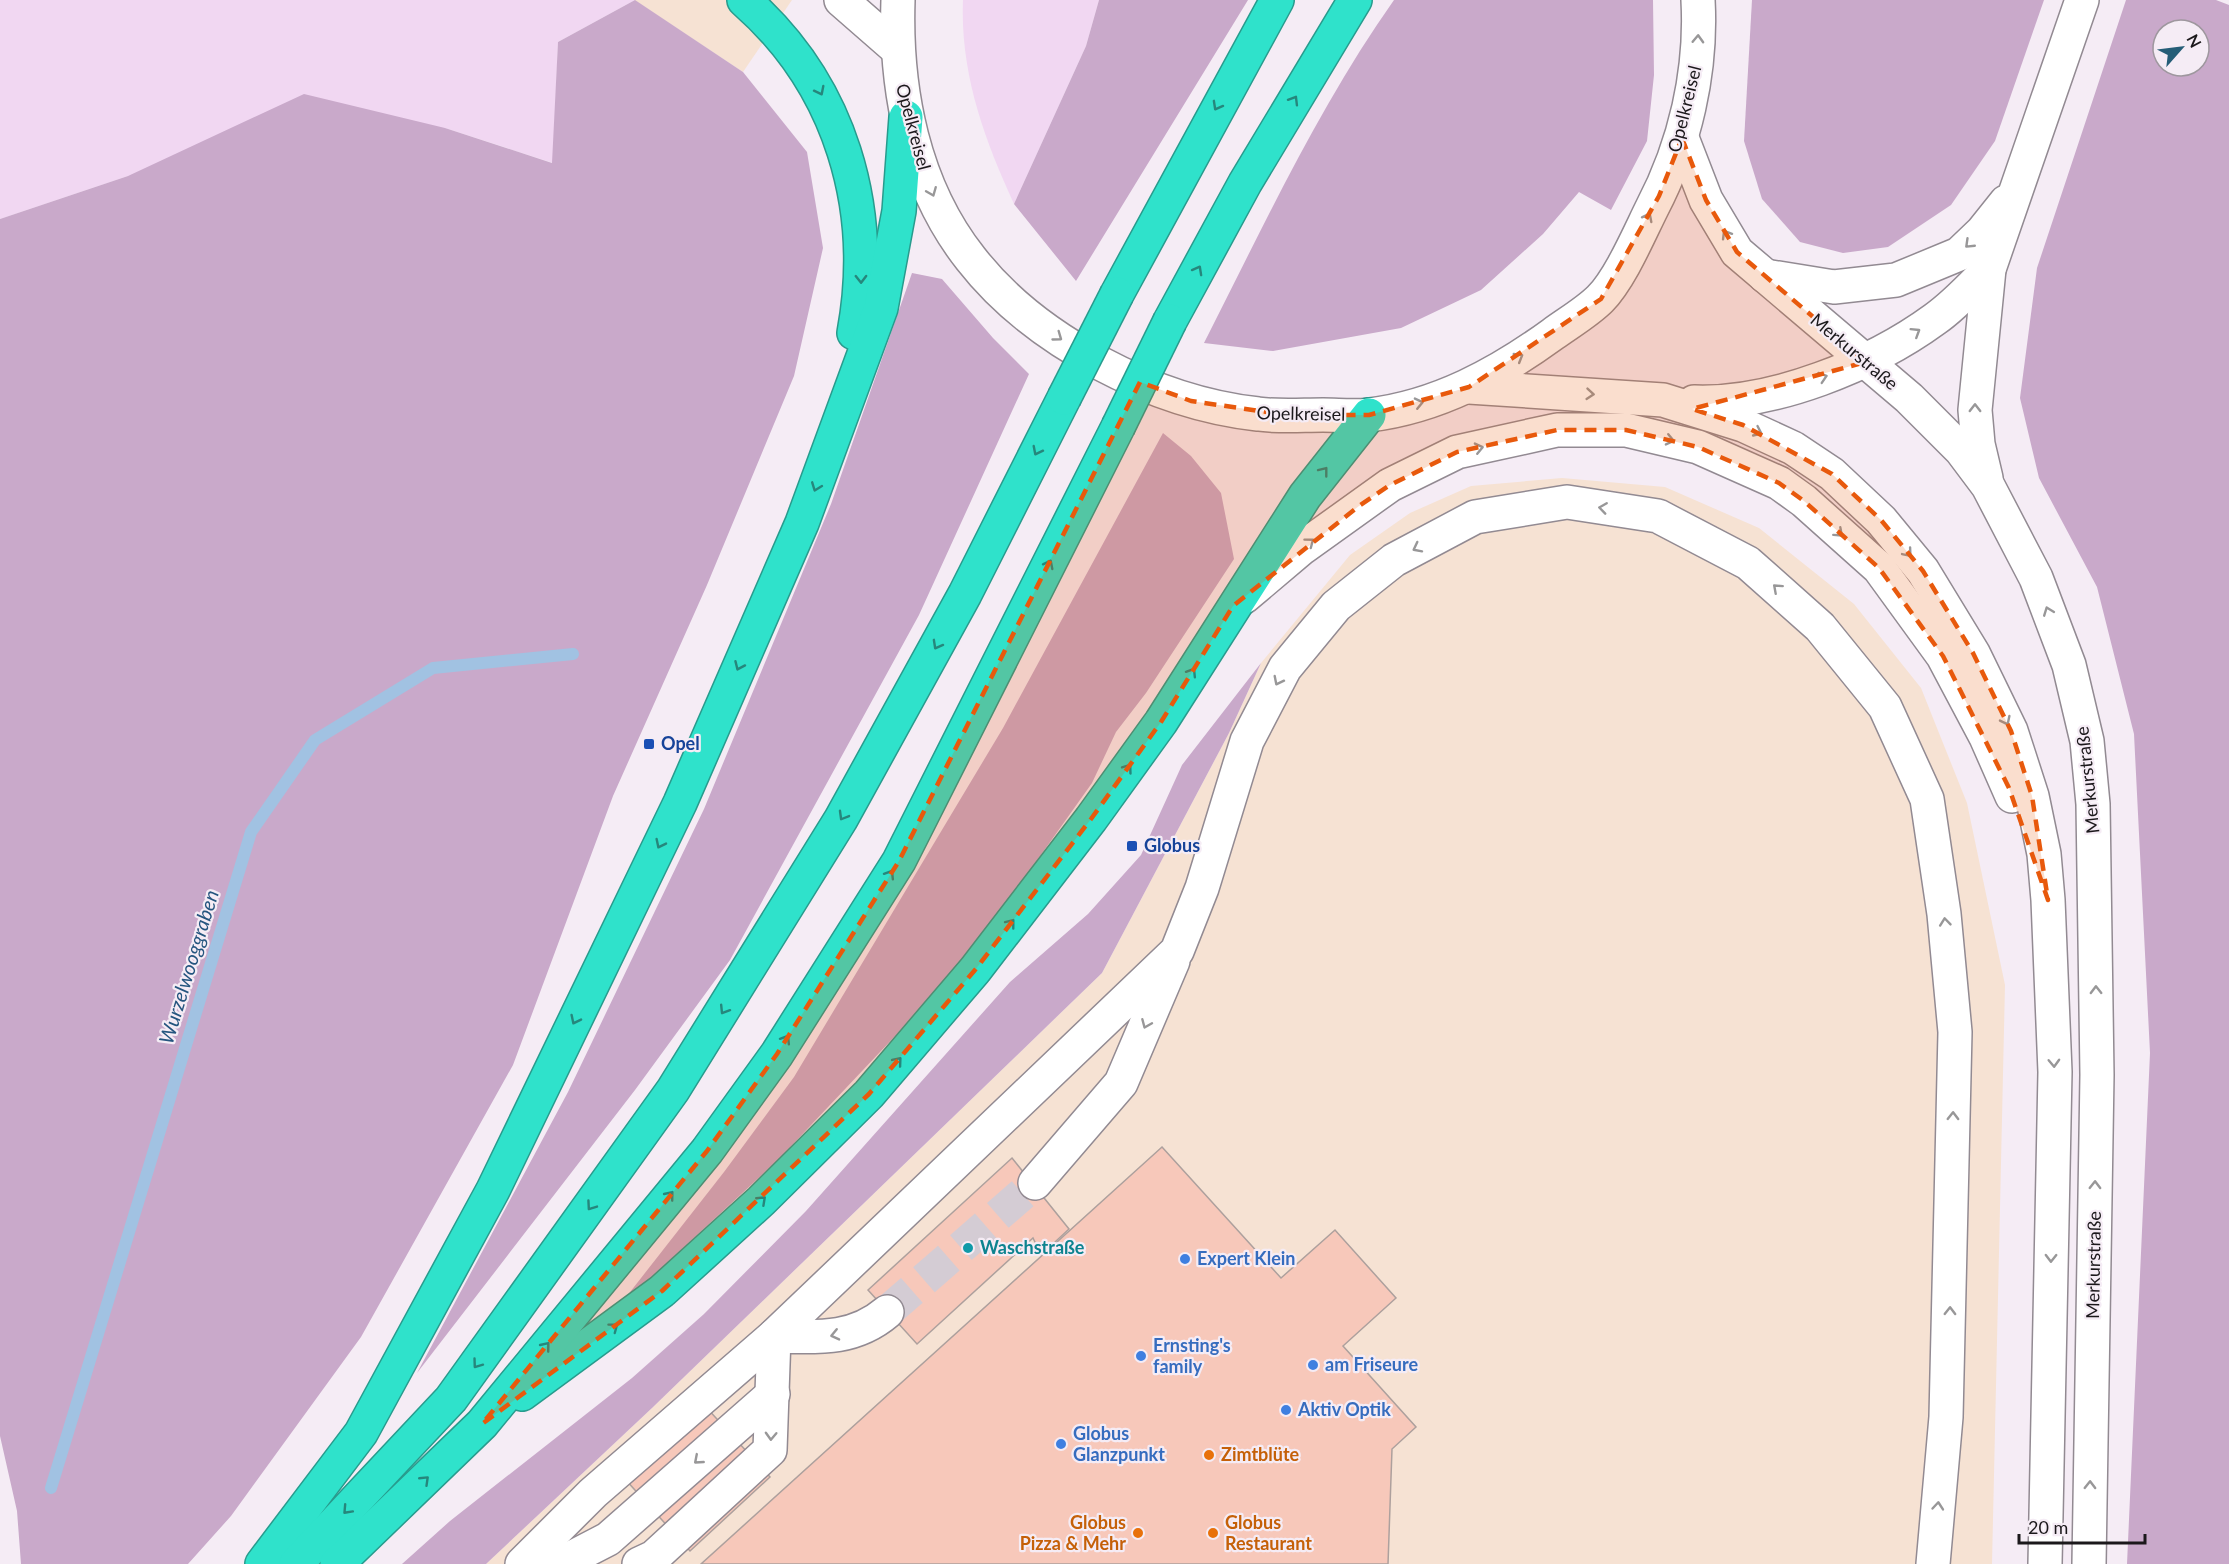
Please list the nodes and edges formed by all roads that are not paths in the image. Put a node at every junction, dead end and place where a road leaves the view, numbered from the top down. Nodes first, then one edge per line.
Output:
1 (744, 0) edge
2 (841, 0) edge
3 (898, 0) edge
4 (1277, 0) edge
5 (1355, 0) edge
6 (1698, 0) edge
7 (2082, 0) edge
8 (896, 48) junction
9 (906, 117) junction
10 (1682, 138) junction
11 (2021, 184) junction
12 (1989, 269) junction
13 (1765, 276) junction
14 (1866, 362) junction
15 (1468, 387) junction
16 (1663, 400) junction
17 (1369, 415) junction
18 (836, 432) junction
19 (1988, 486) junction
20 (1233, 606) junction
21 (2048, 900) junction
22 (1177, 951) junction
23 (1035, 1183) tunnel mouth
24 (887, 1312) tunnel mouth
25 (774, 1336) junction
26 (773, 1394) junction
27 (482, 1424) junction
28 (262, 1564) edge
29 (296, 1564) edge
30 (337, 1564) edge
31 (522, 1564) edge
32 (560, 1564) edge
33 (639, 1564) edge
34 (1933, 1564) edge
35 (2045, 1564) edge
36 (2089, 1564) edge

1 -> 18 highway
2 - 8 street
3 - 8 street, Opelkreisel
4 -> 29 highway, bridge
27 -> 5 highway, bridge
10 -> 6 street, Opelkreisel
7 - 11 street
8 - 9 street, Opelkreisel
9 -> 17 street, Opelkreisel
9 - 18 highway
13 -> 10 street, Merkurstraße
15 -> 10 street, Opelkreisel
11 - 12 street
11 -> 13 street
14 -> 12 street
19 -> 12 street
13 - 14 street, Merkurstraße
16 -> 14 street
14 - 19 street, Merkurstraße
15 -> 16 street
17 -> 15 street, Opelkreisel
16 -> 21 street
20 -> 17 highway
18 -> 28 highway
36 -> 19 street, Merkurstraße
20 -> 21 street
27 -> 20 highway
21 -> 35 street
22 -> 23 street
22 - 25 street
34 -> 22 street
24 -> 25 street
25 - 26 street
25 - 31 street
26 -> 32 street
26 -> 33 street
30 -> 27 highway

